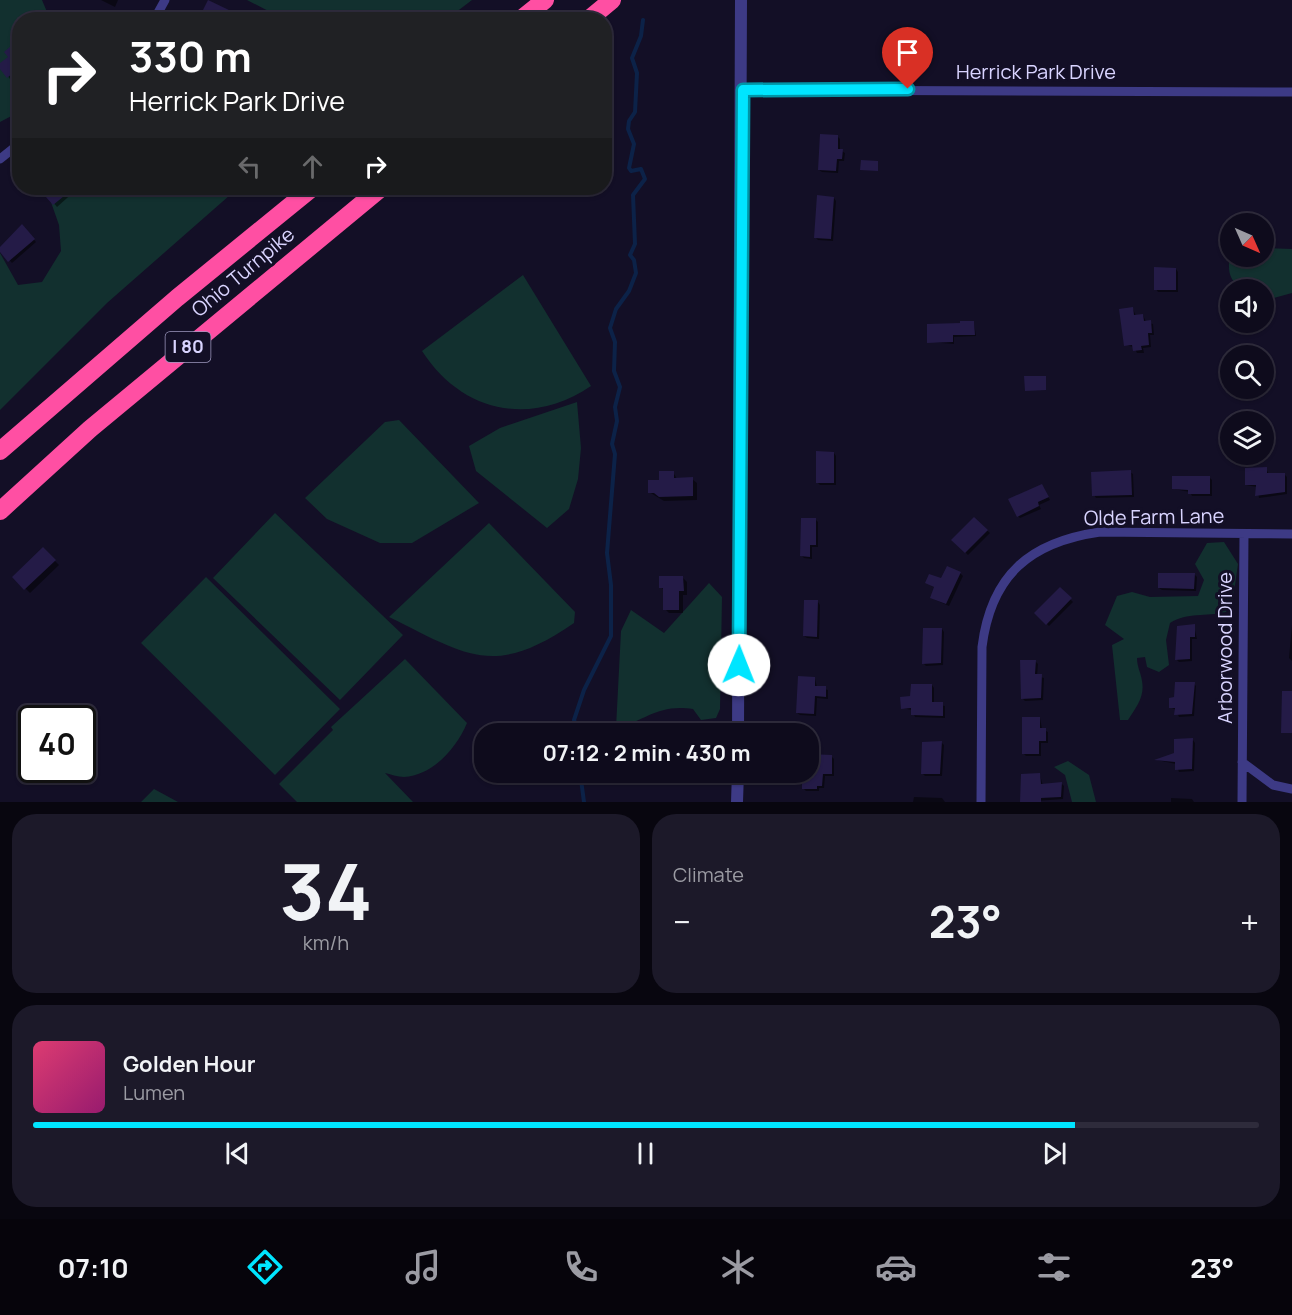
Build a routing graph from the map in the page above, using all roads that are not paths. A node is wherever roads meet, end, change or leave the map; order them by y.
1 (545, 0) edge
2 (612, 0) edge
3 (741, 0) edge
4 (530, 12) edge
5 (598, 12) edge
6 (743, 90) junction
7 (1292, 92) edge
8 (12, 149) edge
9 (0, 159) edge
10 (303, 195) edge
11 (373, 195) edge
12 (0, 451) edge
13 (0, 511) edge
14 (1244, 534) junction
15 (1292, 534) edge
16 (738, 723) edge
17 (1242, 762) junction
18 (738, 783) edge
19 (1292, 789) edge
20 (737, 802) edge
21 (981, 802) edge
22 (1242, 802) edge

1 - 4 highway
2 - 5 highway
3 - 6 street
6 - 7 street, Herrick Park Drive
6 - 16 street
8 - 9 street
10 - 12 highway, Ohio Turnpike / I 80
11 - 13 highway, Ohio Turnpike / I 80
14 - 15 street, Olde Farm Lane
14 - 17 street, Arborwood Drive
14 - 21 street, Olde Farm Lane
17 - 19 street
17 - 22 street, Arborwood Drive
18 - 20 street

